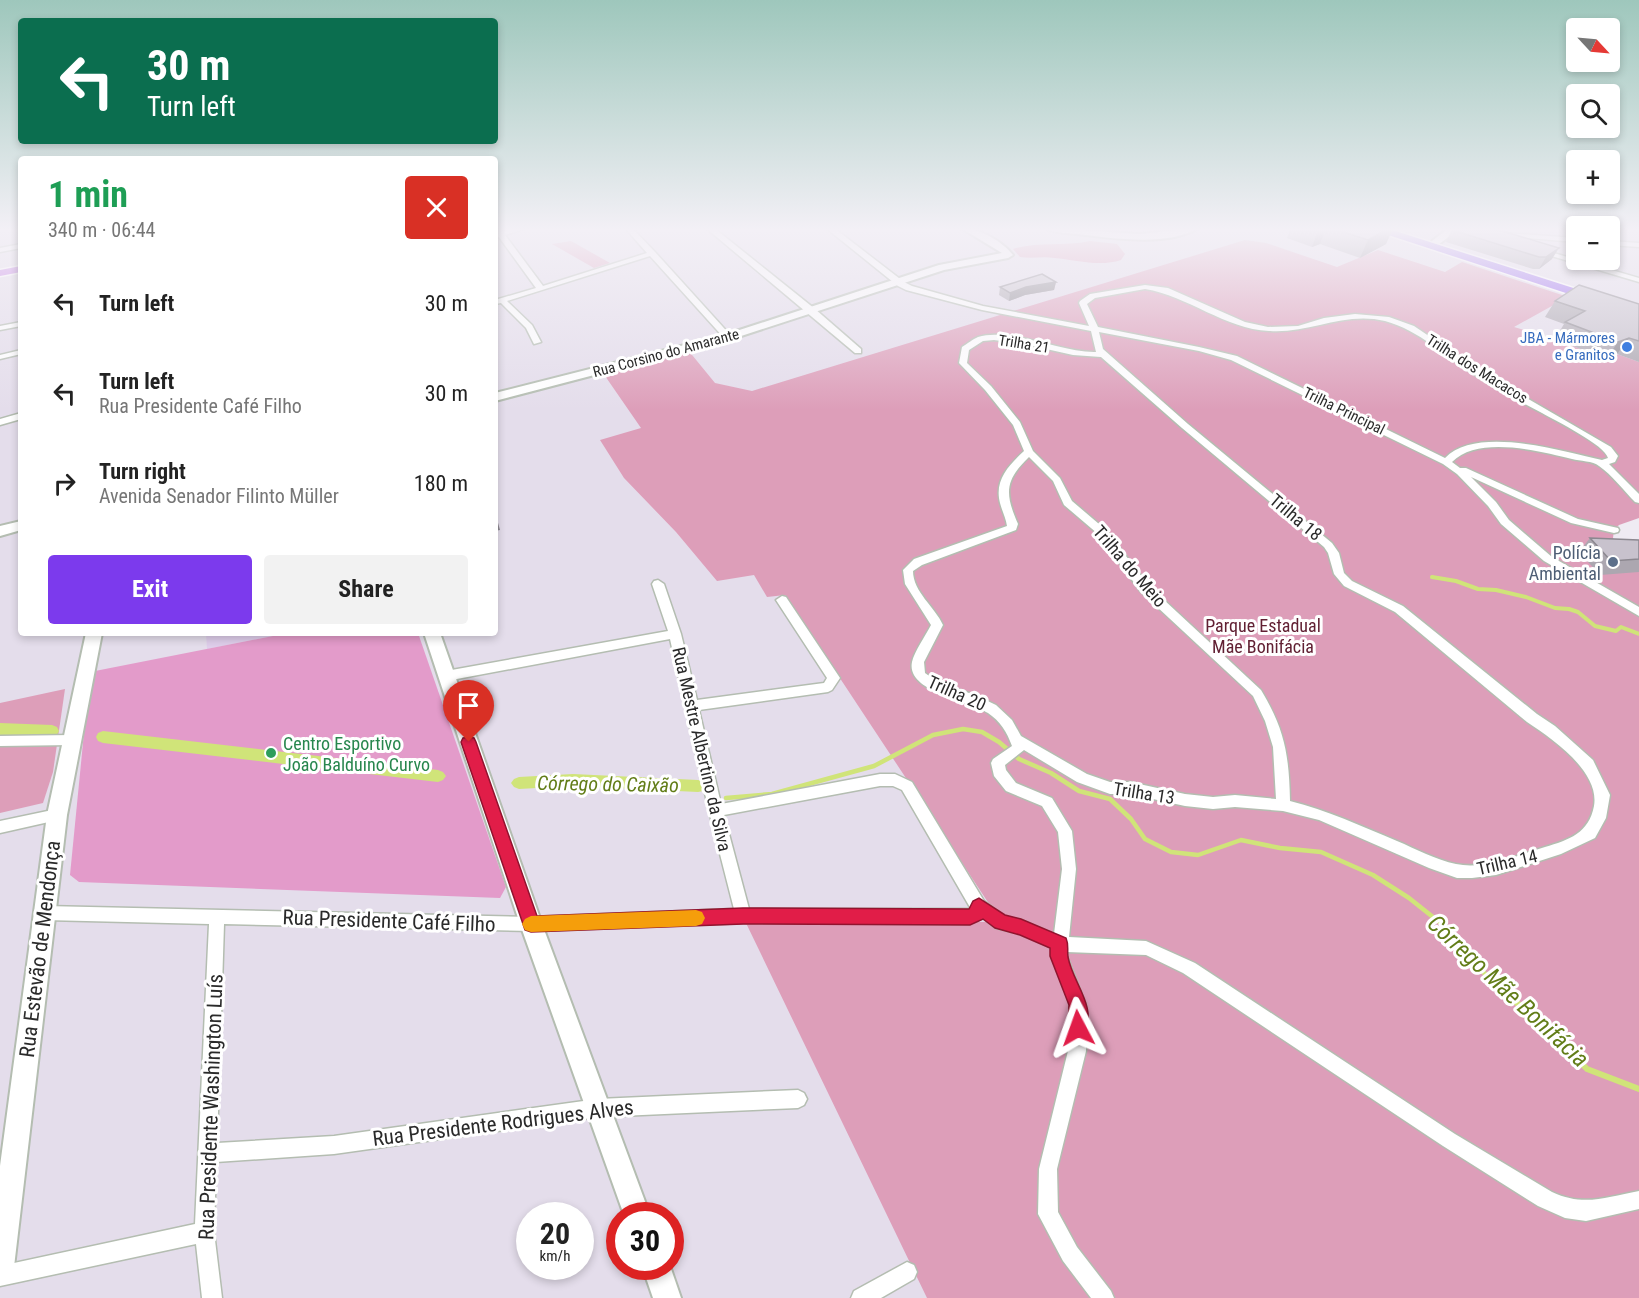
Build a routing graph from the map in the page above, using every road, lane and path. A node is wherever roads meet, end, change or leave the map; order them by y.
1 (541, 289) edge
2 (685, 289) edge
3 (785, 289) edge
4 (873, 289) edge
5 (911, 289) edge
6 (1134, 289) edge
7 (1155, 289) edge
8 (1563, 289) edge
9 (1578, 289) edge
10 (499, 301) edge
11 (1639, 308) edge
12 (812, 310) junction
13 (1639, 313) edge
14 (18, 325) edge
15 (0, 328) edge
16 (1094, 328) junction
17 (728, 337) junction
18 (537, 342) dead end
19 (858, 351) dead end
20 (18, 353) edge
21 (1103, 354) junction
22 (0, 357) edge
23 (498, 396) edge
24 (18, 417) edge
25 (0, 422) edge
26 (1029, 452) junction
27 (1446, 462) junction
28 (1602, 463) junction
29 (1639, 500) edge
30 (18, 526) edge
31 (1614, 530) dead end
32 (0, 531) edge
33 (658, 584) dead end
34 (782, 600) dead end
35 (1639, 612) edge
36 (675, 634) junction
37 (93, 636) edge
38 (433, 636) edge
39 (446, 676) junction
40 (692, 706) junction
41 (1532, 718) joint
42 (72, 740) junction
43 (0, 741) edge
44 (1017, 744) junction
45 (1284, 805) junction
46 (716, 811) junction
47 (57, 815) junction
48 (0, 827) edge
49 (979, 906) junction
50 (45, 913) junction
51 (218, 916) junction
52 (743, 916) junction
53 (531, 924) junction
54 (1060, 944) junction
55 (798, 1099) dead end
56 (598, 1108) junction
57 (207, 1154) junction
58 (1639, 1200) edge
59 (632, 1202) edge
60 (204, 1232) junction
61 (0, 1267) edge
62 (907, 1272) dead end
63 (0, 1276) edge
64 (661, 1280) edge
65 (212, 1298) edge
66 (667, 1298) edge
67 (861, 1298) edge
68 (1104, 1298) edge

1 - 10 street
2 - 17 street
3 - 12 street
4 - 12 street, Rua Corsino do Amarante
5 - 16 street, Trilha Principal
6 - 16 street, Trilha dos Macacos
7 - 28 street, Trilha dos Macacos
8 - 13 highway
9 - 11 highway
10 - 18 street
12 - 17 street, Rua Corsino do Amarante
12 - 19 street
14 - 15 street
16 - 21 street, Trilha 18
16 - 27 street, Trilha Principal
17 - 23 street, Rua Corsino do Amarante
20 - 22 street
21 - 26 street, Trilha 21
21 - 41 street, Trilha 18
24 - 25 street
26 - 44 street, Trilha 20
26 - 45 street, Trilha do Meio
27 - 28 street
27 - 31 street
27 - 35 street, Trilha Principal
28 - 29 street
30 - 32 street
33 - 36 street, Rua Mestre Albertino da Silva
34 - 40 street
36 - 39 street
36 - 40 street, Rua Mestre Albertino da Silva
37 - 42 street, Rua Estevão de Mendonça
38 - 39 street
39 - 53 street
40 - 46 street, Rua Mestre Albertino da Silva
41 - 45 street, Trilha 14
42 - 43 street
42 - 47 street, Rua Estevão de Mendonça
44 - 45 street, Trilha 13
44 - 54 street
46 - 49 street
46 - 52 street, Rua Mestre Albertino da Silva
47 - 48 street
47 - 50 street, Rua Estevão de Mendonça
49 - 52 street, Rua Presidente Café Filho
49 - 54 street
50 - 51 street, Rua Presidente Café Filho
50 - 61 street, Rua Estevão de Mendonça
51 - 53 street, Rua Presidente Café Filho
51 - 57 street, Rua Presidente Washington Luís
52 - 53 street, Rua Presidente Café Filho
53 - 56 street
54 - 58 street
54 - 68 street
55 - 56 street, Rua Presidente Rodrigues Alves
56 - 57 street, Rua Presidente Rodrigues Alves
56 - 59 street
57 - 60 street, Rua Presidente Washington Luís
60 - 63 street
60 - 65 street, Rua Presidente Washington Luís
62 - 67 street
64 - 66 street

